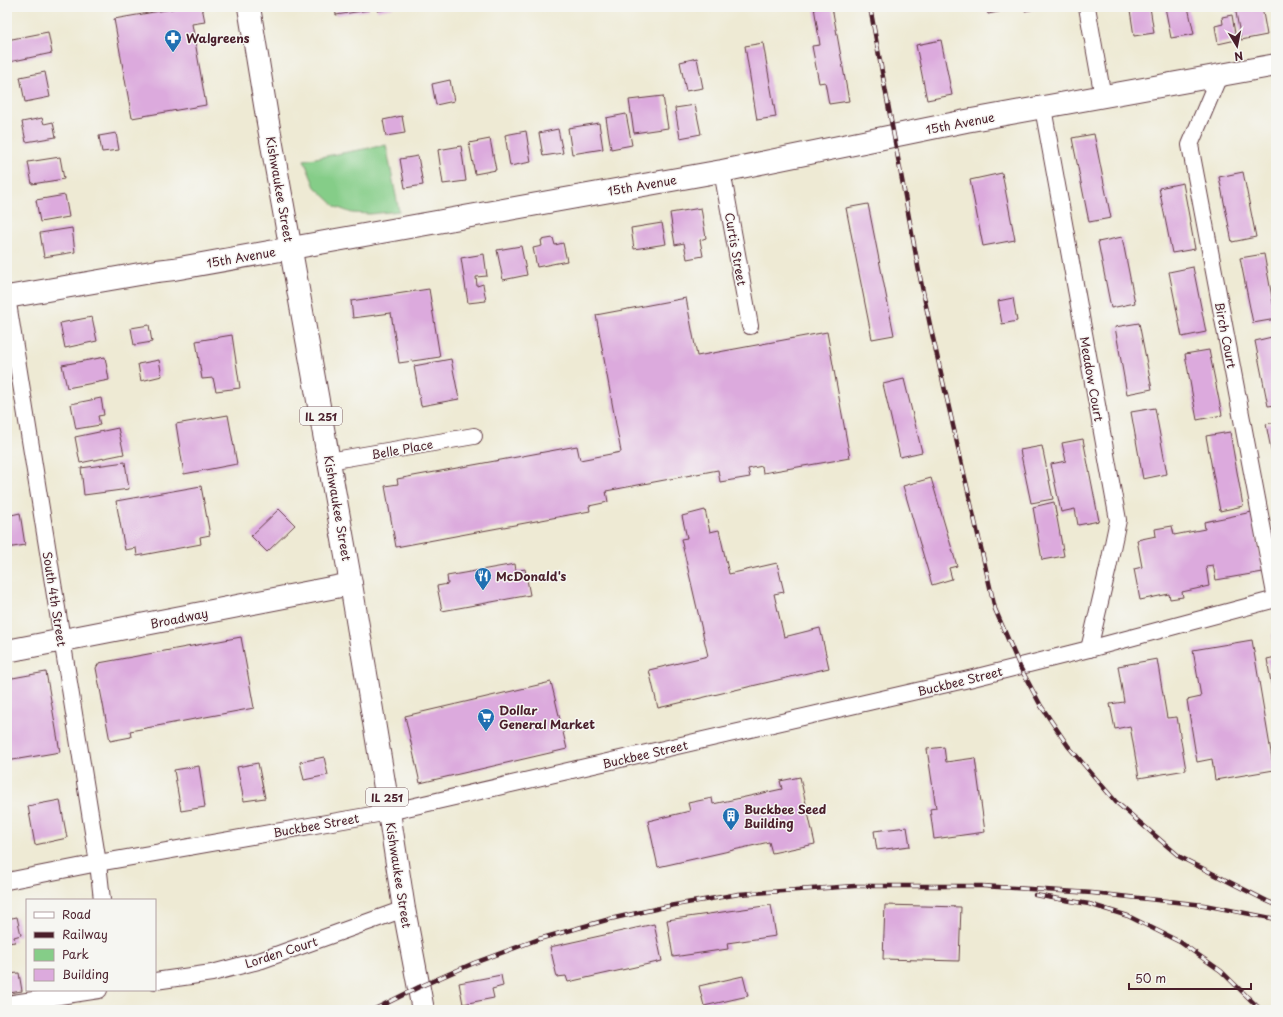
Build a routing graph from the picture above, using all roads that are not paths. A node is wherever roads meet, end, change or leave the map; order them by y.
1 (249, 7) edge
2 (1087, 7) edge
3 (1276, 65) edge
4 (1219, 76) junction
5 (1103, 97) junction
6 (1043, 108) junction
7 (722, 171) junction
8 (290, 248) junction
9 (7, 297) edge
10 (750, 326) dead end
11 (474, 436) dead end
12 (329, 461) junction
13 (351, 584) junction
14 (1276, 599) edge
15 (62, 641) junction
16 (1089, 649) junction
17 (7, 651) edge
18 (389, 812) junction
19 (98, 863) junction
20 (7, 881) edge
21 (102, 899) edge
22 (404, 909) junction
23 (156, 981) edge
24 (92, 991) edge
25 (7, 1004) edge
26 (423, 1010) edge

1 - 8 main road, Kishwaukee Street / IL 251
2 - 5 street
3 - 4 main road, 15th Avenue
4 - 5 main road, 15th Avenue
4 - 14 street, Birch Court
5 - 6 main road, 15th Avenue
6 - 7 main road, 15th Avenue
6 - 16 street, Meadow Court
7 - 8 main road, 15th Avenue
7 - 10 street, Curtis Street
8 - 9 main road, 15th Avenue
8 - 12 main road, Kishwaukee Street / IL 251
9 - 15 street, South 4th Street
11 - 12 street, Belle Place
12 - 13 main road, Kishwaukee Street / IL 251
13 - 15 main road, Broadway
13 - 18 main road, Kishwaukee Street / IL 251
14 - 16 street, Buckbee Street
15 - 17 main road, Broadway
15 - 19 street, South 4th Street
16 - 18 street, Buckbee Street
18 - 19 street, Buckbee Street
18 - 22 main road, Kishwaukee Street / IL 251
19 - 20 street, Buckbee Street
19 - 21 street, South 4th Street
22 - 23 street, Lorden Court
22 - 26 main road, Kishwaukee Street / IL 251
24 - 25 street

